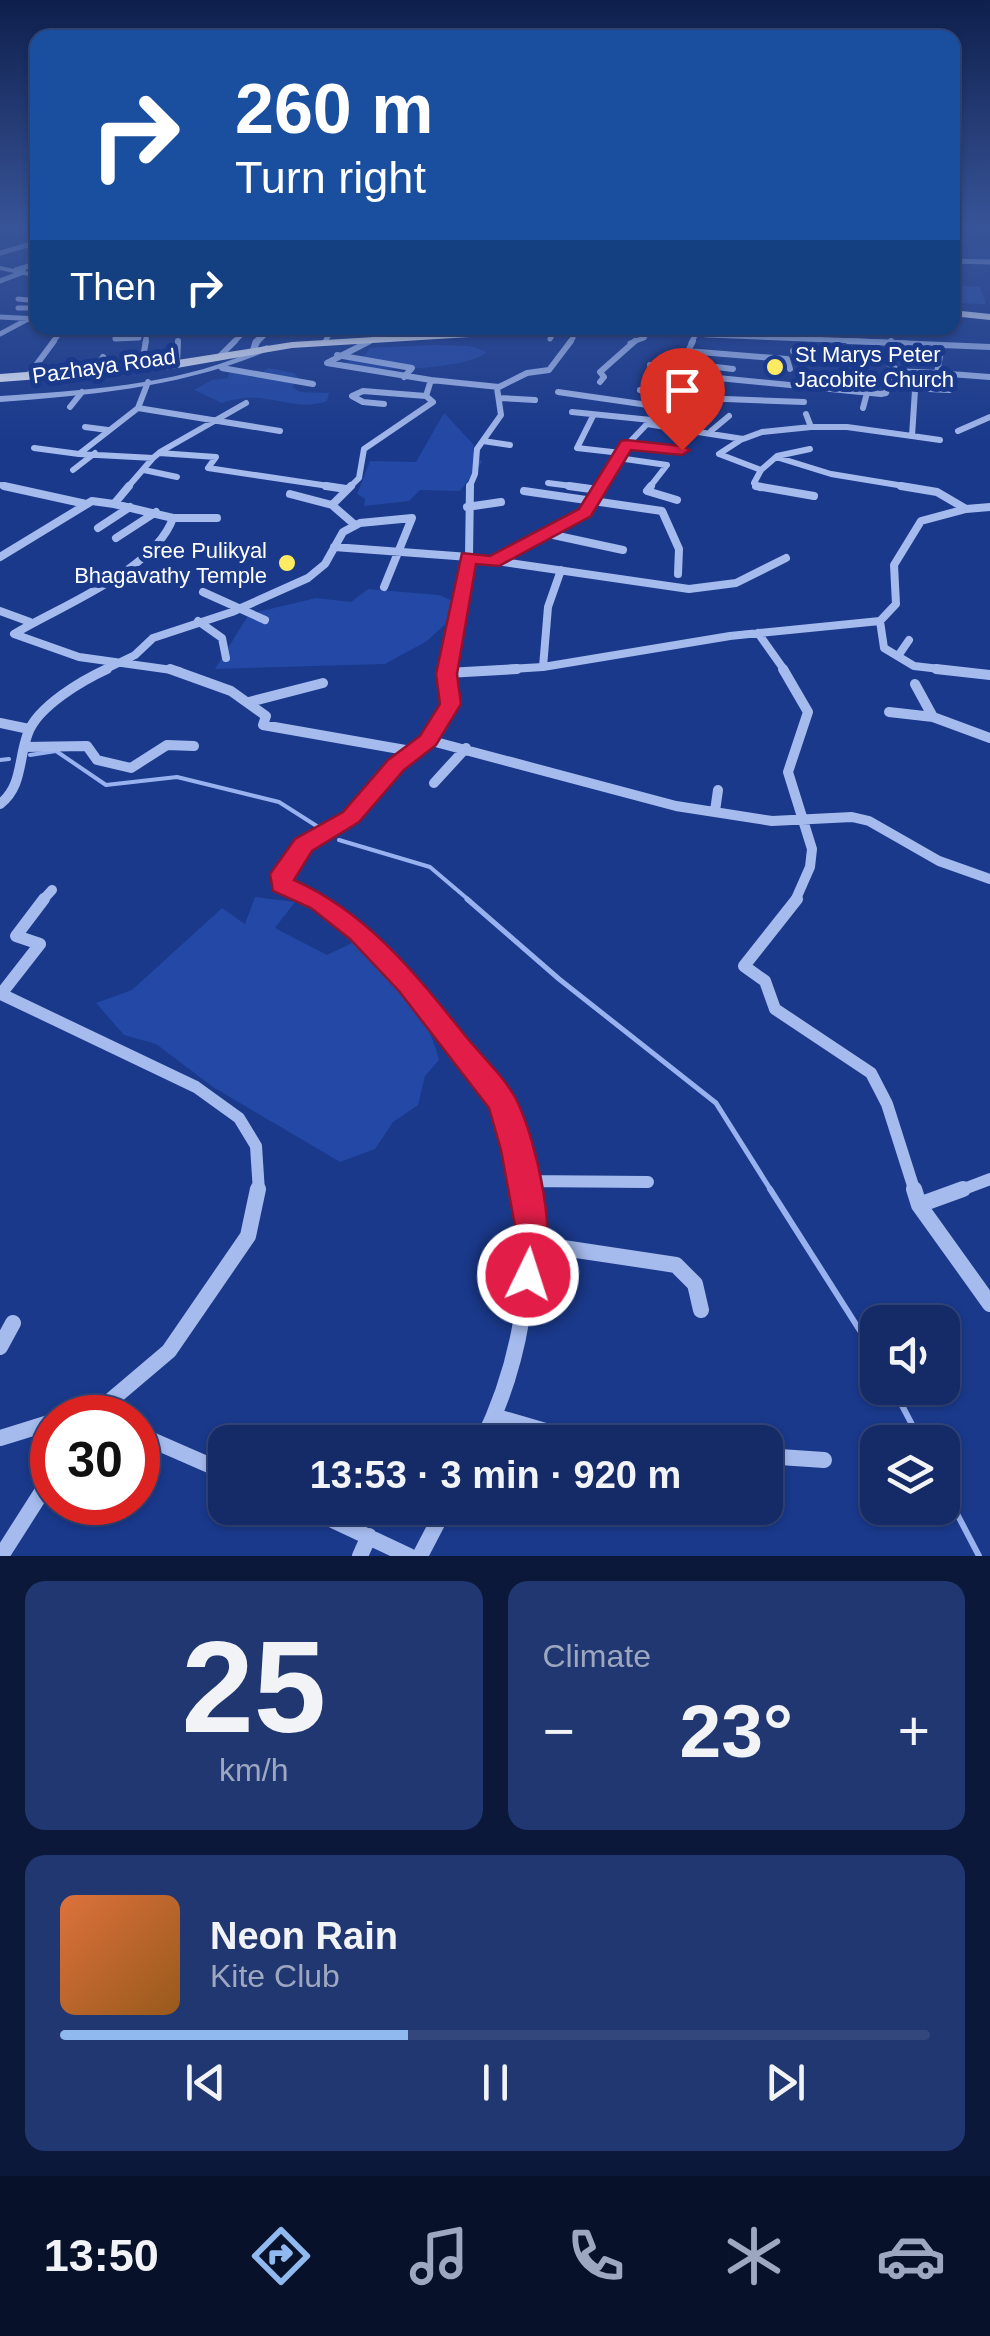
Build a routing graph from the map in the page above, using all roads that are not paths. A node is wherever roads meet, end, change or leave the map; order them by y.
1 (30, 306) edge
2 (18, 308) dead end
3 (960, 315) edge
4 (0, 317) edge
5 (990, 317) edge
6 (30, 319) edge
7 (30, 321) edge
8 (0, 334) edge
9 (59, 335) edge
10 (116, 335) edge
11 (137, 335) edge
12 (146, 335) edge
13 (241, 335) edge
14 (264, 335) edge
15 (326, 335) edge
16 (406, 335) edge
17 (569, 335) edge
18 (646, 335) edge
19 (696, 335) edge
20 (728, 335) edge
21 (377, 338) junction
22 (824, 338) junction
23 (178, 341) dead end
24 (891, 341) junction
25 (324, 343) junction
26 (942, 345) junction
27 (268, 348) junction
28 (990, 348) edge
29 (252, 351) junction
30 (793, 351) dead end
31 (687, 352) junction
32 (826, 352) junction
33 (866, 354) dead end
34 (337, 355) junction
35 (102, 357) dead end
36 (221, 362) junction
37 (177, 364) junction
38 (650, 365) dead end
39 (140, 368) junction
40 (733, 368) dead end
41 (790, 370) dead end
42 (898, 371) junction
43 (95, 372) junction
44 (936, 373) junction
45 (28, 376) junction
46 (404, 376) junction
47 (990, 377) edge
48 (0, 378) edge
49 (431, 380) junction
50 (677, 381) junction
51 (148, 382) junction
52 (600, 382) dead end
53 (313, 384) dead end
54 (498, 387) junction
55 (888, 387) junction
56 (640, 390) dead end
57 (713, 390) dead end
58 (915, 390) junction
59 (949, 390) dead end
60 (82, 392) junction
61 (558, 392) dead end
62 (867, 393) junction
63 (426, 396) junction
64 (0, 398) edge
65 (499, 398) junction
66 (535, 400) dead end
67 (804, 402) dead end
68 (246, 403) dead end
69 (384, 404) dead end
70 (70, 406) dead end
71 (662, 406) junction
72 (138, 408) junction
73 (863, 408) dead end
74 (572, 412) dead end
75 (806, 414) dead end
76 (593, 416) junction
77 (729, 416) dead end
78 (990, 417) edge
79 (214, 420) junction
80 (649, 422) junction
81 (85, 427) dead end
82 (811, 427) junction
83 (109, 430) junction
84 (958, 430) dead end
85 (711, 431) junction
86 (280, 432) dead end
87 (912, 436) junction
88 (743, 438) junction
89 (482, 440) junction
90 (940, 440) dead end
91 (510, 445) dead end
92 (34, 448) dead end
93 (810, 449) dead end
94 (54, 450) junction
95 (682, 450) dead end
96 (622, 452) junction
97 (96, 453) junction
98 (79, 454) junction
99 (156, 455) junction
100 (44, 457) dead end
101 (776, 457) junction
102 (72, 470) dead end
103 (144, 470) junction
104 (761, 470) junction
105 (177, 477) dead end
106 (548, 483) dead end
107 (0, 485) edge
108 (346, 489) junction
109 (598, 490) junction
110 (524, 491) dead end
111 (290, 494) dead end
112 (814, 496) dead end
113 (677, 500) dead end
114 (591, 501) junction
115 (501, 502) dead end
116 (86, 504) junction
117 (114, 504) junction
118 (332, 505) junction
119 (131, 506) junction
120 (468, 507) junction
121 (990, 507) edge
122 (966, 509) junction
123 (156, 512) junction
124 (218, 518) dead end
125 (172, 523) junction
126 (355, 525) junction
127 (98, 528) dead end
128 (543, 532) junction
129 (116, 538) dead end
130 (334, 547) junction
131 (623, 550) dead end
132 (400, 551) junction
133 (0, 557) edge
134 (469, 557) junction
135 (786, 558) dead end
136 (493, 562) junction
137 (561, 570) junction
138 (678, 574) dead end
139 (384, 587) dead end
140 (202, 592) dead end
141 (242, 608) junction
142 (0, 611) edge
143 (265, 620) dead end
144 (198, 621) junction
145 (880, 621) junction
146 (30, 622) junction
147 (758, 634) junction
148 (909, 640) dead end
149 (898, 656) junction
150 (226, 658) dead end
151 (120, 663) junction
152 (543, 667) junction
153 (446, 674) junction
154 (990, 674) edge
155 (323, 683) dead end
156 (914, 684) dead end
157 (249, 702) junction
158 (889, 712) dead end
159 (933, 717) junction
160 (0, 723) edge
161 (30, 729) junction
162 (990, 738) edge
163 (428, 740) junction
164 (194, 746) dead end
165 (24, 747) junction
166 (466, 748) junction
167 (411, 751) junction
168 (434, 784) dead end
169 (718, 790) dead end
170 (0, 804) edge
171 (715, 811) junction
172 (803, 821) junction
173 (990, 879) edge
174 (52, 890) dead end
175 (0, 994) edge
176 (990, 1179) edge
177 (523, 1181) junction
178 (648, 1182) dead end
179 (920, 1206) junction
180 (530, 1243) junction
181 (990, 1304) edge
182 (701, 1310) dead end
183 (14, 1324) dead end
184 (0, 1347) edge
185 (119, 1395) edge
186 (497, 1417) junction
187 (492, 1425) edge
188 (525, 1425) edge
189 (30, 1429) edge
190 (0, 1438) edge
191 (160, 1444) edge
192 (783, 1457) edge
193 (824, 1460) dead end
194 (208, 1465) edge
195 (30, 1511) edge
196 (344, 1525) edge
197 (436, 1525) edge
198 (368, 1536) junction
199 (1, 1556) edge
200 (360, 1556) edge
201 (409, 1556) edge
202 (420, 1556) edge

1 - 2 street
3 - 5 main road
4 - 6 street
7 - 8 street
9 - 45 street
10 - 11 street
12 - 39 street
13 - 36 street
14 - 29 street
15 - 25 street
16 - 21 main road
17 - 54 street
18 - 52 street
19 - 31 street
20 - 22 street
21 - 25 main road
21 - 34 street
22 - 24 street
22 - 32 street
23 - 37 street
24 - 26 street
24 - 42 street
25 - 27 main road
26 - 28 street
26 - 44 street
27 - 29 main road
27 - 36 street, Pazhaya Road
29 - 36 main road
30 - 32 street
31 - 41 street
31 - 50 street
32 - 33 street
34 - 46 street
34 - 46 street
35 - 43 street
36 - 37 main road
36 - 51 street, Pazhaya Road
36 - 53 street
37 - 39 main road
38 - 50 street
39 - 43 main road
40 - 50 street
42 - 44 street
42 - 55 street
43 - 45 main road
44 - 47 street
45 - 48 main road
46 - 49 street
49 - 54 street
49 - 63 street
50 - 56 street
50 - 57 street
50 - 62 street
50 - 67 street
50 - 71 street
51 - 60 street, Pazhaya Road
51 - 72 street
54 - 65 street
55 - 58 street
55 - 62 street
58 - 59 street
58 - 87 street
60 - 64 street, Pazhaya Road
60 - 70 street
61 - 71 street
62 - 73 street
63 - 69 street
63 - 108 street
65 - 66 street
65 - 89 street
68 - 79 street
71 - 80 street
72 - 79 street
72 - 83 street
74 - 76 street
75 - 82 street
76 - 80 street
76 - 96 street
77 - 85 street
78 - 84 street
79 - 86 street
79 - 99 street
80 - 85 street
80 - 96 street
81 - 83 street
82 - 87 street
82 - 88 street
83 - 98 street
85 - 88 street
87 - 90 street
88 - 104 street
89 - 91 street
89 - 120 street
92 - 94 street
93 - 101 street
94 - 98 street
94 - 100 street
95 - 96 street
96 - 109 street
96 - 113 street
97 - 98 street
97 - 99 street
97 - 102 street
99 - 103 street
99 - 108 street
101 - 104 street
101 - 122 street
103 - 105 street
103 - 117 street
104 - 112 street
106 - 109 street
107 - 116 street
108 - 118 street
109 - 114 street
110 - 114 street
111 - 118 street
114 - 128 street
114 - 138 street
115 - 120 street
116 - 117 street
116 - 133 street
117 - 119 street
118 - 126 street
119 - 123 street
119 - 127 street
120 - 134 street
121 - 122 street
122 - 145 street
123 - 125 street
123 - 129 street
124 - 125 street
125 - 146 street
126 - 130 street
126 - 132 street
128 - 131 street
128 - 136 street
130 - 132 street
130 - 141 street
132 - 134 street
132 - 139 street
134 - 136 street
134 - 153 street
135 - 137 street
136 - 137 street
137 - 152 street
140 - 141 street
141 - 143 street
141 - 144 street
142 - 146 street
144 - 150 street
144 - 151 street
145 - 147 street
145 - 149 street
146 - 151 street
147 - 152 street
147 - 172 street
148 - 149 street
149 - 154 street
151 - 157 street
151 - 161 street
152 - 153 street
153 - 163 street
155 - 157 street
156 - 159 street
157 - 167 street
158 - 159 street
159 - 162 street
160 - 161 street
161 - 165 street
163 - 166 street
163 - 167 street
164 - 165 street
165 - 170 street
166 - 168 street
166 - 171 street
167 - 177 street
169 - 171 street
171 - 172 street
172 - 173 street
172 - 179 street
174 - 175 street
175 - 185 street
176 - 179 street
177 - 178 street
177 - 180 street
179 - 181 street
180 - 182 street
180 - 186 street
183 - 184 street
186 - 187 street
186 - 188 street
189 - 190 street
191 - 194 street
192 - 193 street
195 - 199 street
196 - 198 street
197 - 202 street
198 - 200 street
198 - 201 street

